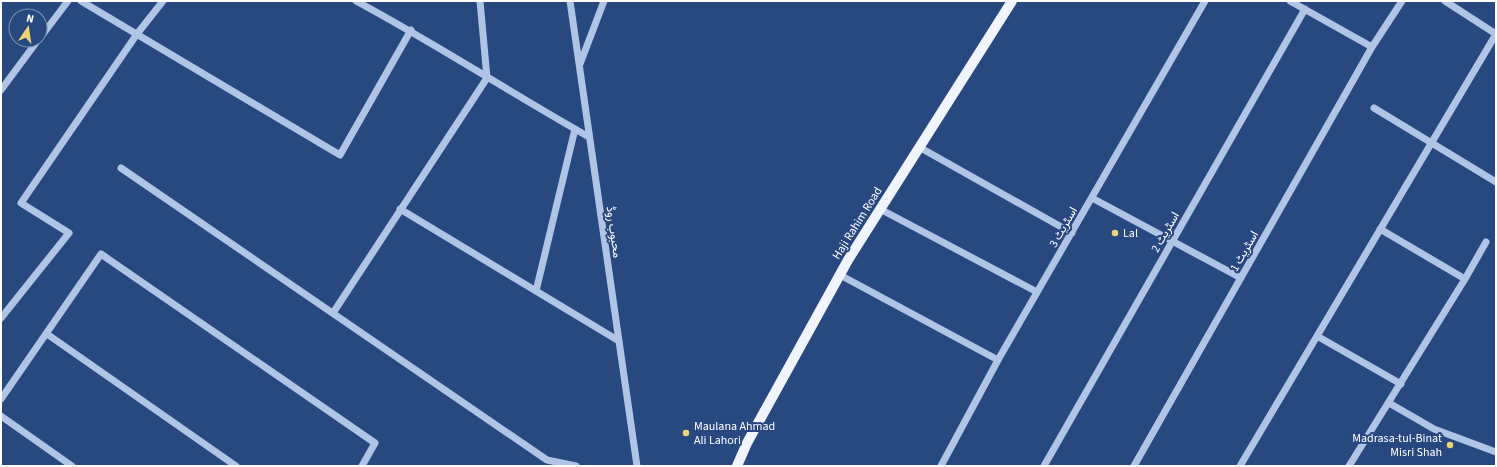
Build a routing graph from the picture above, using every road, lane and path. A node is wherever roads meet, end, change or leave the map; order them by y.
1 (68, 1) edge
2 (81, 1) edge
3 (163, 1) edge
4 (356, 1) edge
5 (480, 1) edge
6 (570, 1) edge
7 (604, 1) edge
8 (1012, 1) edge
9 (1205, 1) edge
10 (1290, 1) edge
11 (1402, 1) edge
12 (1445, 1) edge
13 (1305, 9) junction
14 (48, 27) edge
15 (411, 30) junction
16 (137, 34) junction
17 (1372, 46) junction
18 (32, 48) edge
19 (579, 66) junction
20 (486, 78) junction
21 (1, 90) edge
22 (1374, 108) dead end
23 (575, 129) junction
24 (590, 138) junction
25 (1431, 144) junction
26 (920, 147) junction
27 (121, 168) dead end
28 (1496, 182) edge
29 (1092, 198) junction
30 (400, 209) junction
31 (880, 209) junction
32 (1380, 229) junction
33 (1072, 233) junction
34 (1172, 241) junction
35 (1486, 242) dead end
36 (840, 275) junction
37 (1241, 278) junction
38 (1465, 278) junction
39 (536, 291) junction
40 (1037, 292) junction
41 (333, 313) junction
42 (1, 318) edge
43 (47, 334) junction
44 (1317, 336) junction
45 (619, 341) junction
46 (998, 360) junction
47 (1401, 384) junction
48 (1, 399) edge
49 (1389, 403) junction
50 (1, 416) edge
51 (1496, 452) edge
52 (72, 466) edge
53 (236, 466) edge
54 (362, 466) edge
55 (576, 466) edge
56 (637, 466) edge
57 (738, 466) edge
58 (941, 466) edge
59 (1044, 466) edge
60 (1134, 466) edge
61 (1240, 466) edge
62 (1349, 466) edge

1 - 14 street
2 - 16 street
3 - 16 street
4 - 15 street
5 - 20 street
6 - 19 street, محبوب روڈ
7 - 19 street
8 - 26 main road, Haji Rahim Road
9 - 29 street, اسٹریٹ 3
10 - 13 street
11 - 17 street, اسٹریٹ 1
12 - 25 street
13 - 17 street
13 - 34 street, اسٹریٹ 2
15 - 16 street
15 - 20 street
16 - 42 street
17 - 37 street, اسٹریٹ 1
18 - 21 street
19 - 24 street, محبوب روڈ
20 - 23 street
20 - 30 street
22 - 25 street
23 - 24 street
23 - 39 street
24 - 45 street, محبوب روڈ
25 - 28 street
25 - 32 street
26 - 31 main road, Haji Rahim Road
26 - 33 street
27 - 41 street
29 - 33 street, اسٹریٹ 3
29 - 34 street
30 - 39 street
30 - 41 street
31 - 36 main road, Haji Rahim Road
31 - 40 street
32 - 38 street
32 - 44 street
33 - 40 street, اسٹریٹ 3
34 - 37 street
34 - 59 street, اسٹریٹ 2
35 - 38 street
36 - 46 street
36 - 57 main road, Haji Rahim Road
37 - 60 street, اسٹریٹ 1
38 - 47 street
39 - 45 street
40 - 46 street, اسٹریٹ 3
41 - 55 street
43 - 48 street
43 - 53 street
43 - 54 street
44 - 47 street
44 - 61 street
45 - 56 street, محبوب روڈ
46 - 58 street, اسٹریٹ 3
47 - 49 street
49 - 51 street
49 - 62 street
50 - 52 street

